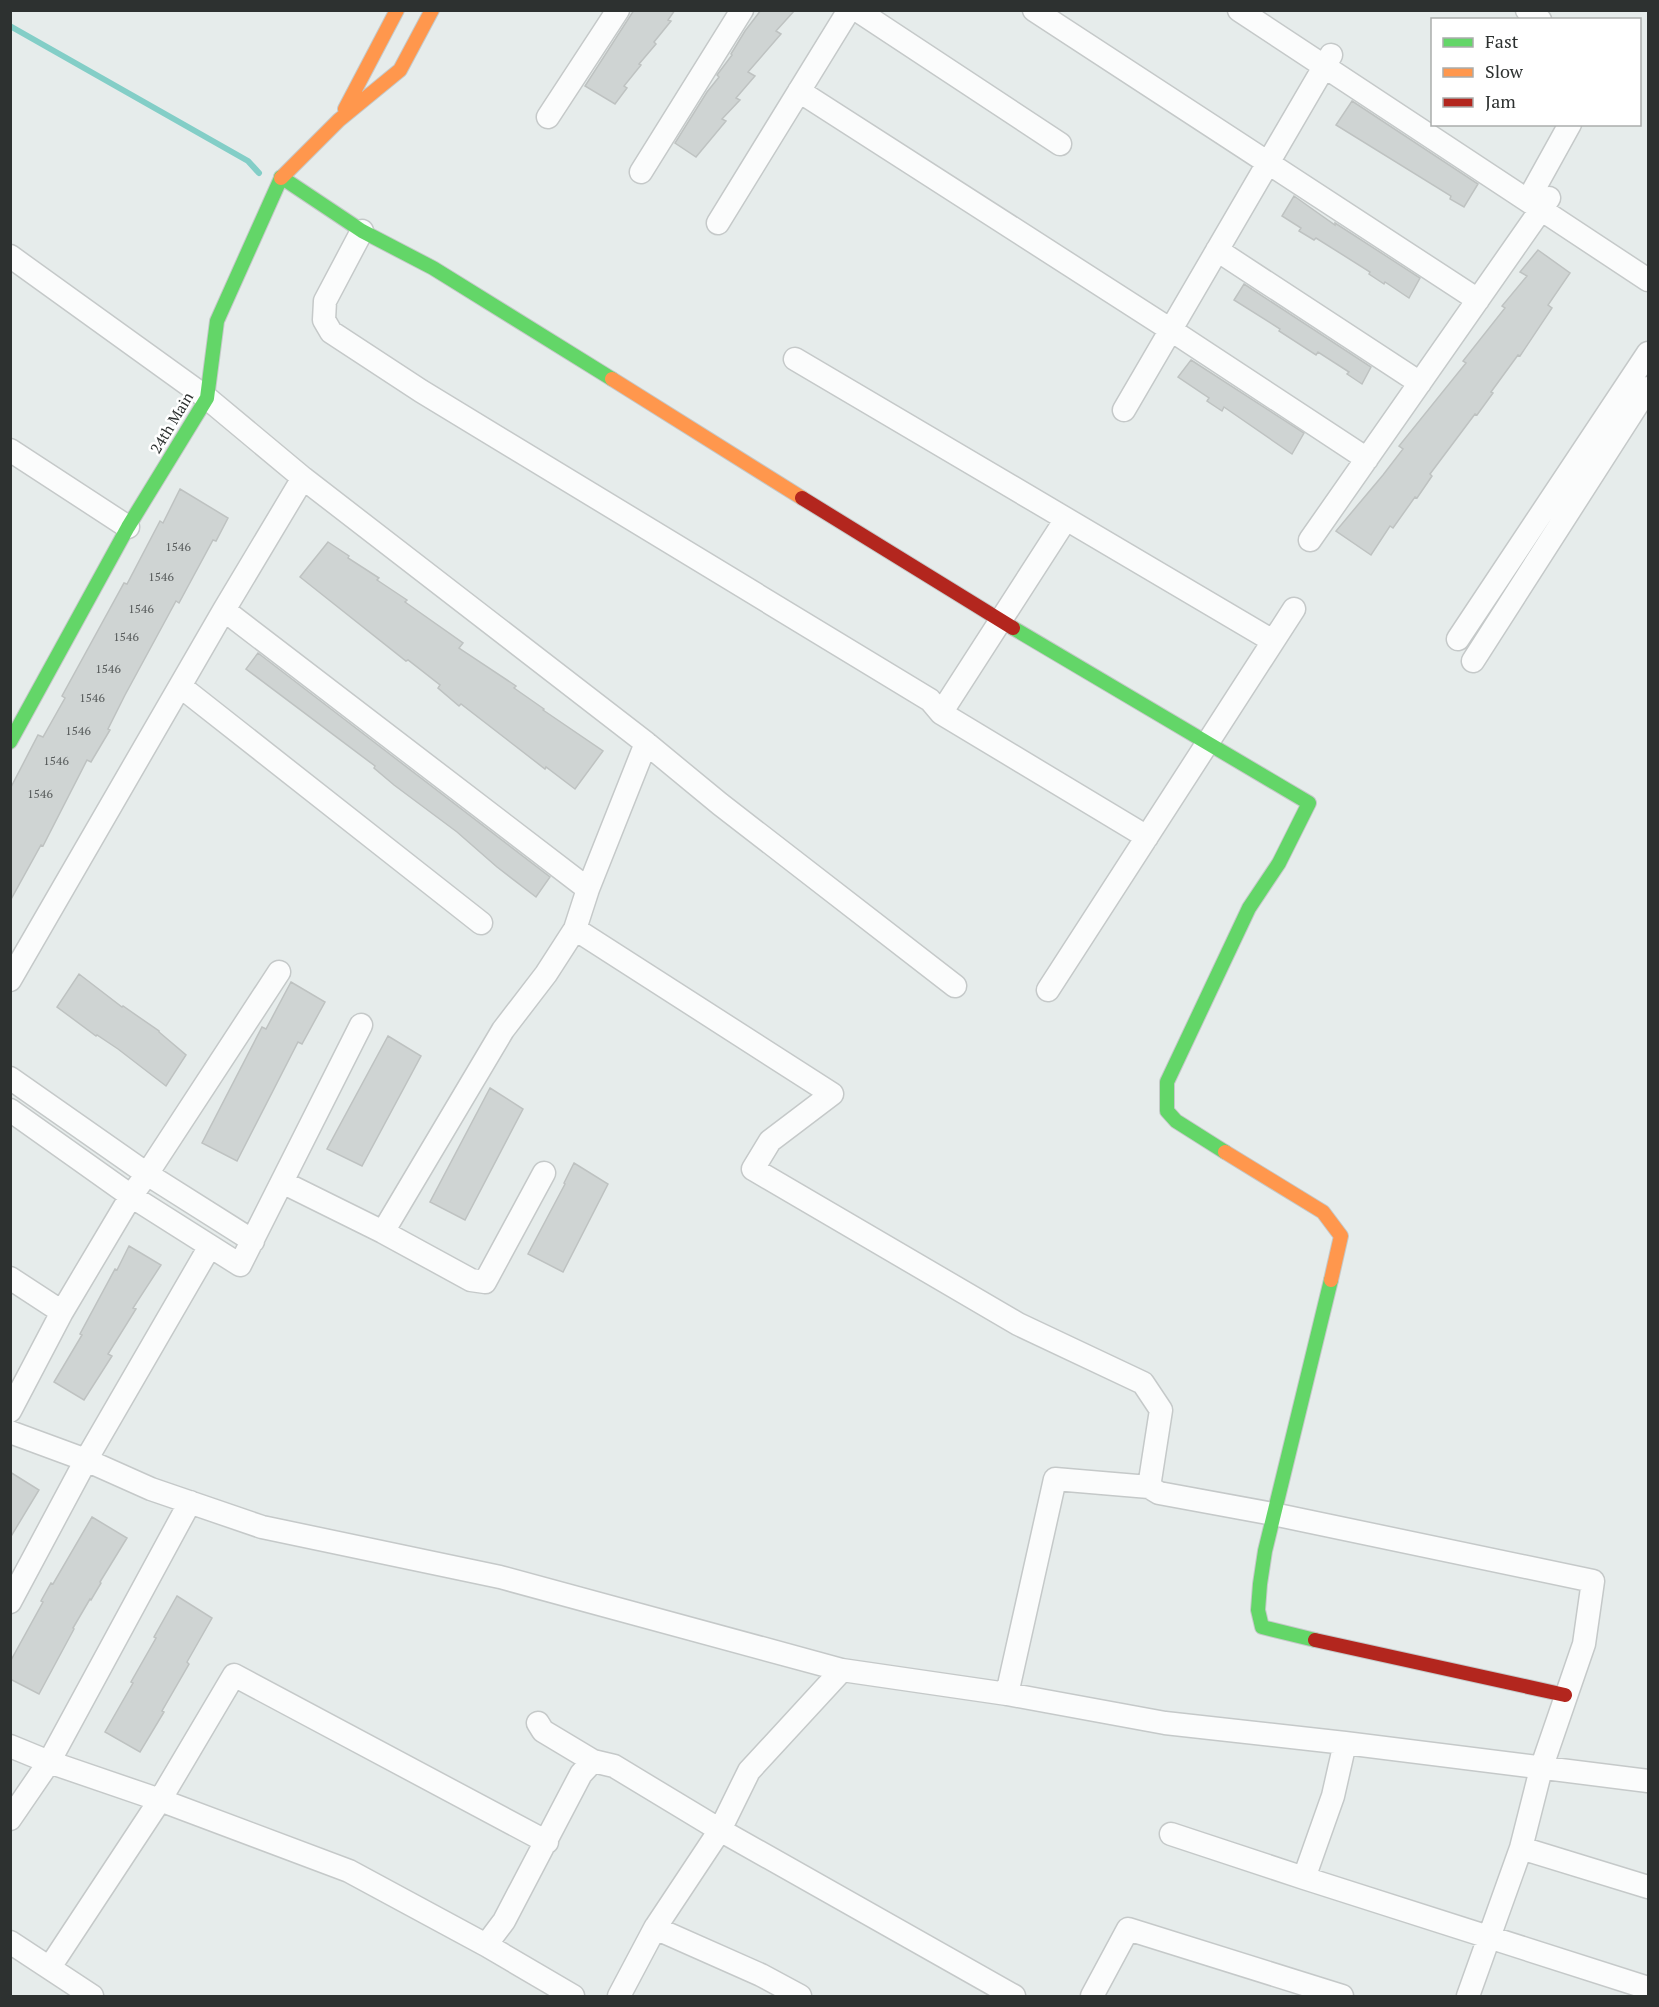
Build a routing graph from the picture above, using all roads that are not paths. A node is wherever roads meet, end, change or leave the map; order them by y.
1 (397, 10) edge
2 (432, 10) edge
3 (618, 10) edge
4 (742, 10) edge
5 (849, 10) edge
6 (856, 10) edge
7 (1034, 10) edge
8 (1239, 10) edge
9 (1264, 10) edge
10 (1328, 61) junction
11 (800, 91) junction
12 (548, 117) dead end
13 (339, 120) junction
14 (1431, 121) edge
15 (1440, 126) edge
16 (1569, 126) edge
17 (1060, 144) dead end
18 (1267, 164) junction
19 (641, 172) dead end
20 (281, 177) junction
21 (1542, 199) junction
22 (718, 223) dead end
23 (362, 231) junction
24 (1217, 250) junction
25 (10, 256) edge
26 (1648, 264) edge
27 (1648, 280) edge
28 (1478, 300) junction
29 (1171, 330) junction
30 (1648, 354) edge
31 (795, 359) dead end
32 (1420, 383) junction
33 (1648, 388) edge
34 (194, 393) junction
35 (1124, 410) dead end
36 (10, 450) edge
37 (1367, 459) junction
38 (303, 478) junction
39 (1066, 519) junction
40 (117, 520) junction
41 (1310, 540) dead end
42 (1294, 609) dead end
43 (224, 610) junction
44 (1001, 621) junction
45 (1458, 639) dead end
46 (1273, 641) junction
47 (1473, 661) dead end
48 (180, 686) junction
49 (941, 713) junction
50 (10, 742) edge
51 (646, 743) junction
52 (1207, 743) junction
53 (1147, 837) junction
54 (588, 889) junction
55 (481, 923) dead end
56 (575, 929) junction
57 (279, 972) dead end
58 (10, 980) edge
59 (955, 986) dead end
60 (1048, 990) dead end
61 (361, 1025) dead end
62 (10, 1078) edge
63 (10, 1110) edge
64 (544, 1173) dead end
65 (147, 1174) junction
66 (282, 1182) junction
67 (131, 1196) junction
68 (383, 1232) junction
69 (253, 1241) junction
70 (210, 1246) junction
71 (10, 1278) edge
72 (62, 1312) junction
73 (10, 1411) edge
74 (10, 1432) edge
75 (86, 1460) junction
76 (1149, 1487) junction
77 (190, 1502) junction
78 (1273, 1514) junction
79 (10, 1602) edge
80 (842, 1670) junction
81 (1007, 1694) junction
82 (1565, 1695) junction
83 (537, 1723) dead end
84 (1345, 1743) junction
85 (10, 1746) edge
86 (593, 1761) junction
87 (49, 1762) junction
88 (1541, 1768) junction
89 (1648, 1781) edge
90 (160, 1800) junction
91 (10, 1818) edge
92 (720, 1830) junction
93 (1171, 1834) dead end
94 (547, 1842) junction
95 (1521, 1848) junction
96 (1304, 1878) junction
97 (1648, 1887) edge
98 (655, 1928) junction
99 (1488, 1937) junction
100 (10, 1942) edge
101 (486, 1945) junction
102 (50, 1967) junction
103 (1648, 1988) edge
104 (92, 1996) edge
105 (573, 1996) edge
106 (619, 1996) edge
107 (800, 1996) edge
108 (1014, 1996) edge
109 (1092, 1996) edge
110 (1342, 1996) edge
111 (1468, 1996) edge

1 - 13 street
2 - 13 street
3 - 12 street
4 - 19 street
5 - 11 street
6 - 17 street
7 - 18 street
8 - 10 street
9 - 10 street
10 - 14 street
10 - 18 street
10 - 21 street
11 - 22 street
11 - 29 street
13 - 20 street, 24th Main
15 - 21 street
16 - 21 street
18 - 24 street
18 - 28 street
20 - 23 street
20 - 34 street, 24th Main
21 - 26 street
21 - 27 street
21 - 28 street
23 - 44 street
23 - 49 street
24 - 29 street
24 - 32 street
25 - 34 street
28 - 32 street
29 - 35 street
29 - 37 street
30 - 45 street
31 - 39 street
32 - 37 street
33 - 47 street
34 - 38 street
34 - 40 street, 24th Main
36 - 40 street
37 - 41 street
38 - 43 street
38 - 51 street
39 - 44 street
39 - 46 street
40 - 50 street, 24th Main
42 - 46 street
43 - 48 street
43 - 54 street
44 - 49 street
44 - 52 street
46 - 52 street
48 - 55 street
48 - 58 street
49 - 53 street
51 - 54 street
51 - 59 street
52 - 53 street
52 - 78 street
53 - 60 street
54 - 56 street
56 - 68 street
56 - 76 street
57 - 65 street
61 - 66 street
62 - 65 street
63 - 67 street
64 - 68 street
65 - 67 street
65 - 69 street
66 - 68 street
66 - 69 street
67 - 70 street
67 - 72 street
69 - 70 street
70 - 75 street
71 - 72 street
72 - 73 street
74 - 75 street
75 - 77 street
75 - 79 street
76 - 78 street
76 - 81 street
77 - 80 street
77 - 87 street
78 - 82 street
78 - 82 street
80 - 81 street
80 - 92 street
81 - 84 street
82 - 88 street
83 - 86 street
84 - 88 street
84 - 96 street
85 - 87 street
86 - 92 street
86 - 94 street
87 - 90 street
87 - 91 street
88 - 89 street
88 - 95 street
90 - 94 street
90 - 101 street
90 - 102 street
92 - 98 street
92 - 108 street
93 - 96 street
94 - 101 street
95 - 97 street
95 - 99 street
96 - 99 street
98 - 106 street
98 - 107 street
99 - 103 street
99 - 111 street
100 - 102 street
101 - 105 street
102 - 104 street
109 - 110 street

